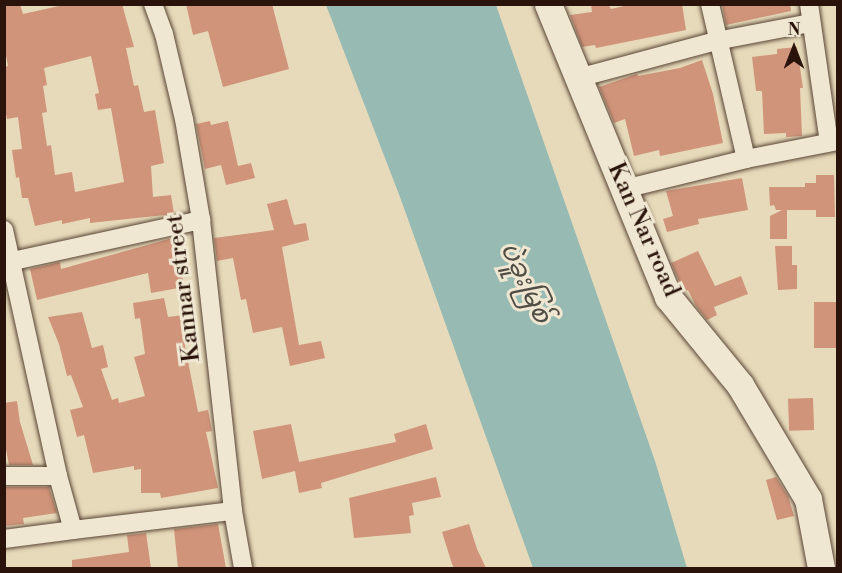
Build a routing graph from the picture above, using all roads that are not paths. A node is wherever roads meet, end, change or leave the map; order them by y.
1 (153, 4) edge
2 (548, 4) edge
3 (710, 4) edge
4 (809, 4) edge
5 (810, 23) junction
6 (716, 41) junction
7 (578, 78) junction
8 (833, 142) edge
9 (746, 159) junction
10 (624, 189) junction
11 (201, 220) junction
12 (4, 230) edge
13 (9, 262) edge
14 (4, 476) edge
15 (58, 476) junction
16 (233, 511) junction
17 (73, 530) junction
18 (4, 539) edge
19 (243, 568) edge
20 (821, 568) edge

1 - 11 street, Kannar street
2 - 7 street, Kan Nar road
3 - 6 street
4 - 5 street
5 - 6 street
5 - 8 street
6 - 7 street
6 - 9 street
7 - 10 street, Kan Nar road
8 - 9 street
9 - 10 street
10 - 20 street, Kan Nar road
11 - 13 street
11 - 16 street, Kannar street
12 - 13 street
13 - 15 street
14 - 15 street
15 - 17 street
16 - 17 street
16 - 19 street, Kannar street
17 - 18 street

